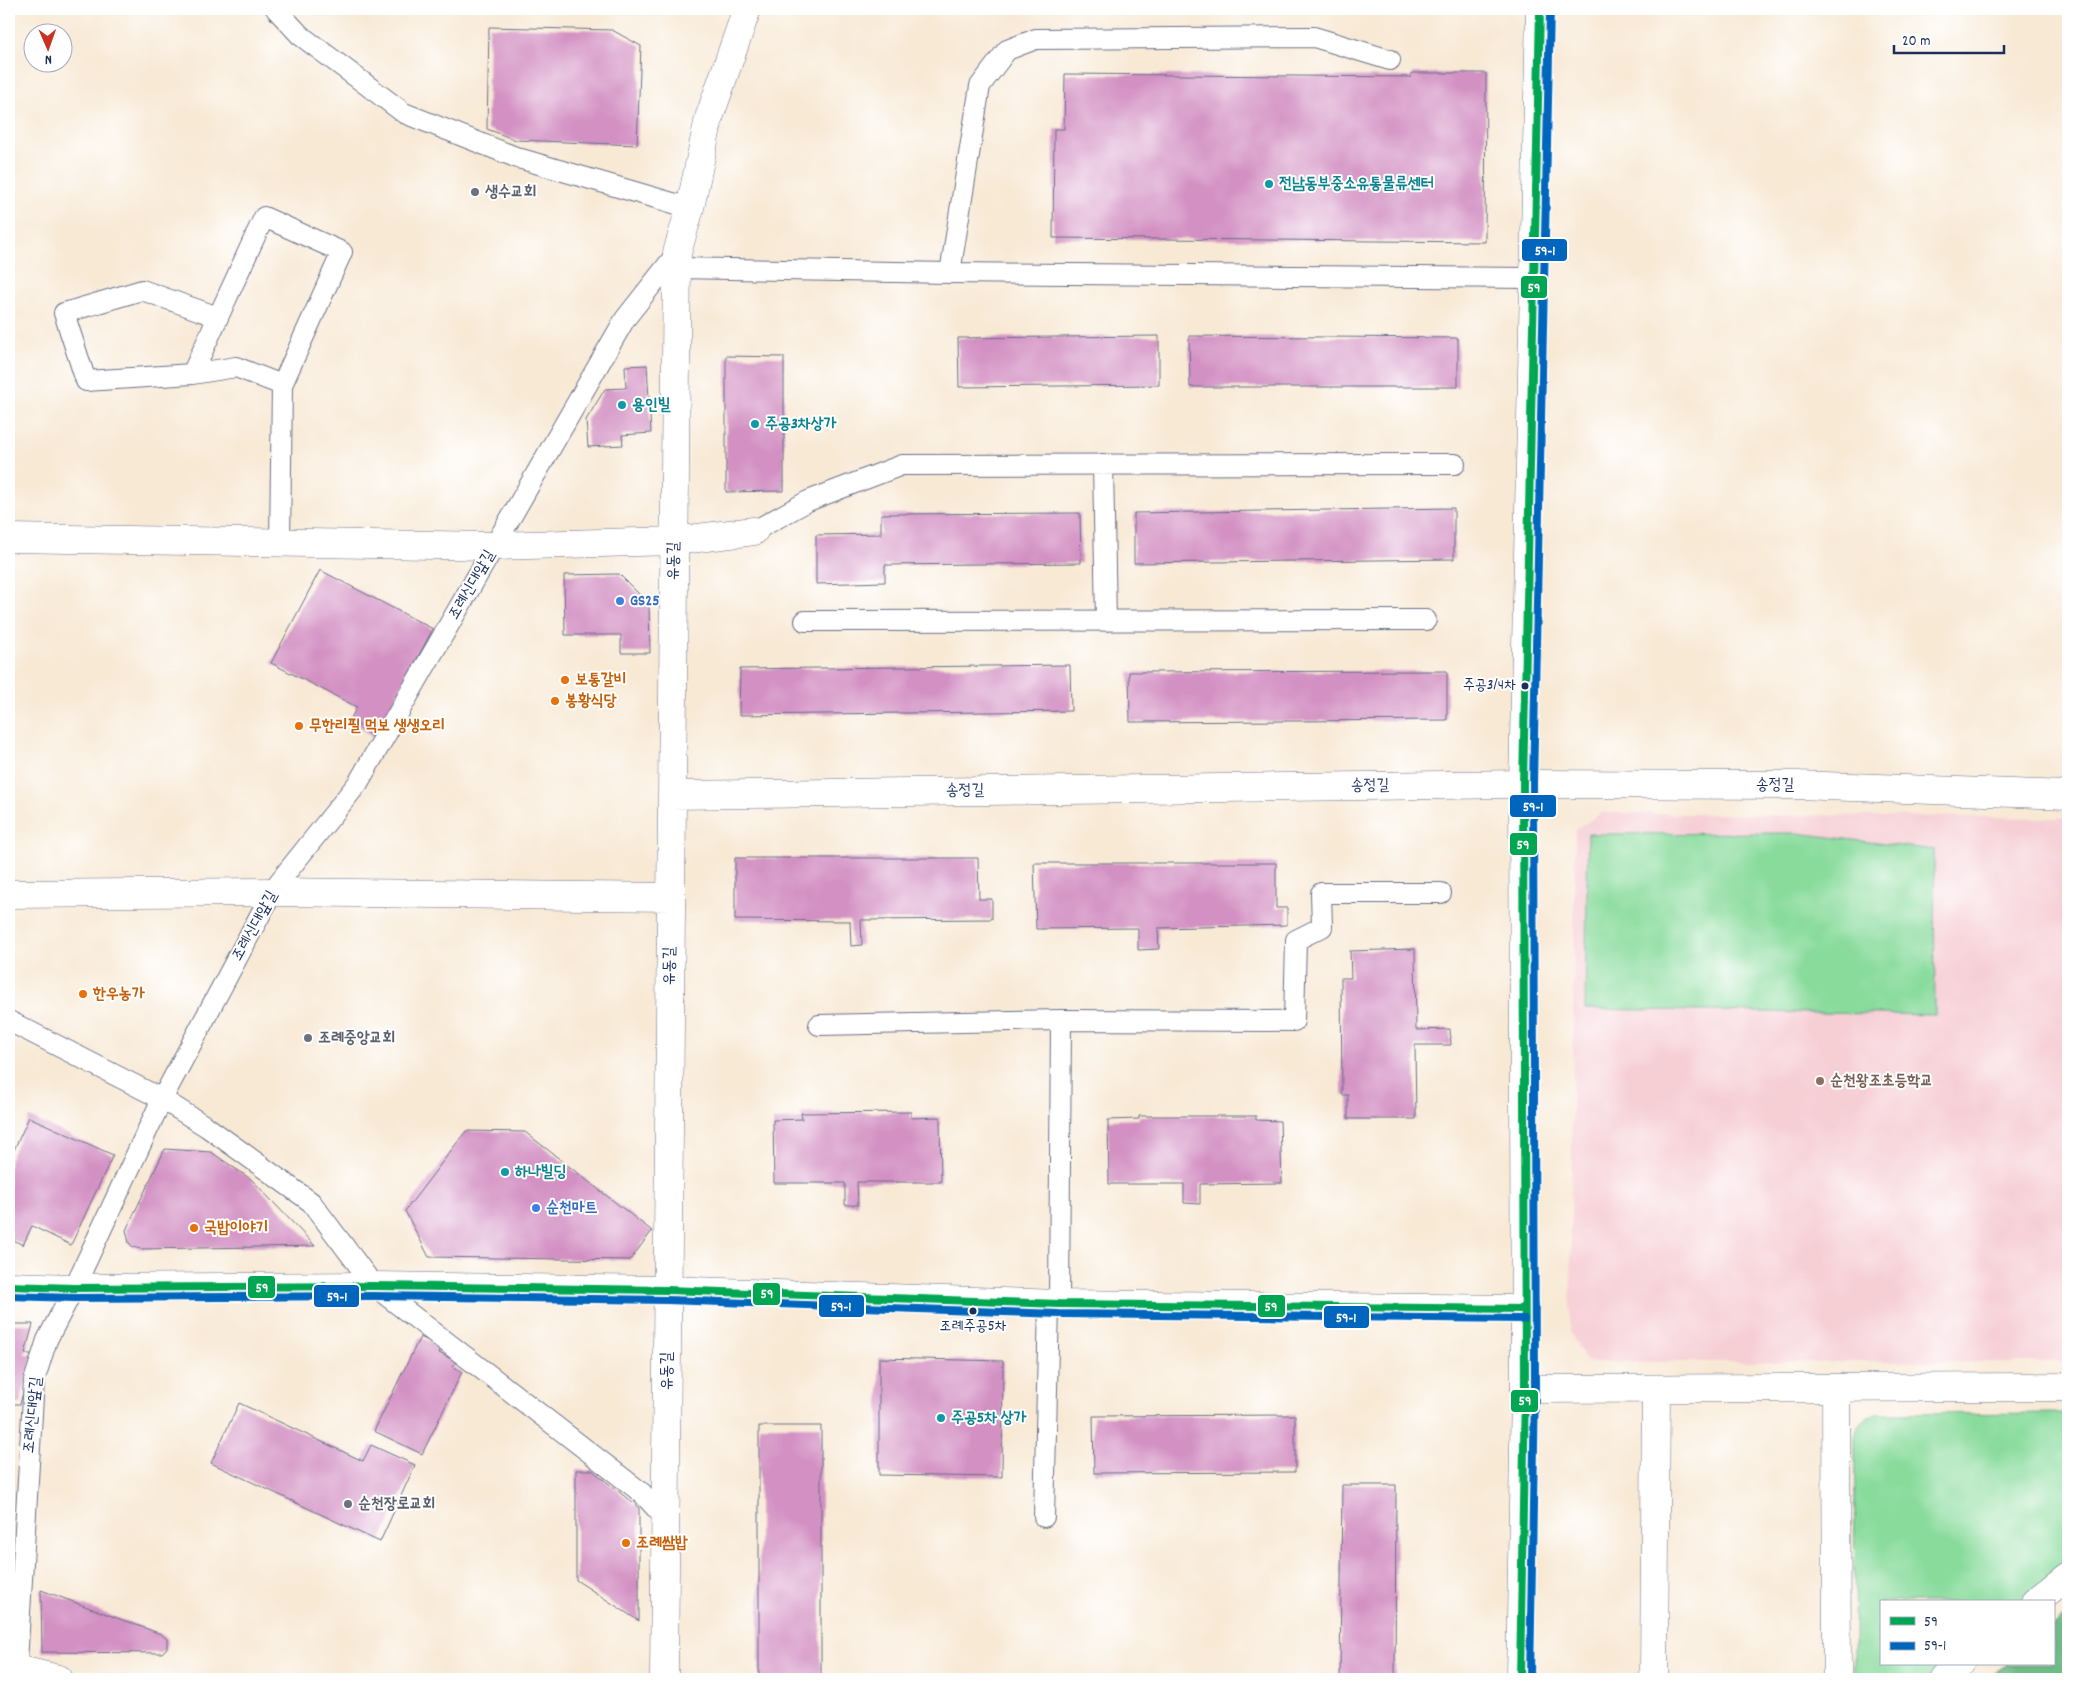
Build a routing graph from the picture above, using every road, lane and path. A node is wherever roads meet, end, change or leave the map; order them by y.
1 (276, 9) edge
2 (747, 9) edge
3 (1540, 9) edge
4 (1390, 60) dead end
5 (690, 208) junction
6 (677, 261) junction
7 (950, 273) junction
8 (1534, 278) junction
9 (218, 317) junction
10 (192, 374) junction
11 (282, 385) junction
12 (1103, 464) junction
13 (1455, 464) dead end
14 (754, 531) joint
15 (9, 538) edge
16 (674, 541) junction
17 (280, 542) junction
18 (494, 546) junction
19 (1426, 620) dead end
20 (1106, 621) junction
21 (805, 622) dead end
22 (1523, 784) junction
23 (672, 795) junction
24 (2068, 795) edge
25 (273, 892) junction
26 (1441, 893) dead end
27 (9, 894) edge
28 (671, 897) junction
29 (1061, 1020) junction
30 (9, 1021) edge
31 (819, 1025) dead end
32 (162, 1099) junction
33 (9, 1286) edge
34 (374, 1286) junction
35 (74, 1288) junction
36 (667, 1290) junction
37 (1054, 1304) junction
38 (1524, 1309) junction
39 (2068, 1387) edge
40 (1836, 1388) junction
41 (1525, 1389) junction
42 (1656, 1389) junction
43 (1044, 1517) dead end
44 (666, 1520) junction
45 (2068, 1576) edge
46 (2037, 1600) edge
47 (1958, 1666) edge
48 (14, 1672) edge
49 (59, 1679) edge
50 (664, 1679) edge
51 (1520, 1679) edge
52 (1654, 1679) edge
53 (1837, 1679) edge
54 (1944, 1679) edge

1 - 5 lane
2 - 5 street, 유동길
3 - 8 street
4 - 7 lane
5 - 6 street, 유동길
6 - 7 lane
6 - 16 street, 유동길
6 - 18 lane, 조례신대앞길
7 - 8 lane
8 - 22 street
9 - 10 lane
9 - 10 lane
9 - 11 lane
10 - 11 lane
11 - 17 lane
12 - 13 lane
12 - 14 lane
12 - 20 lane
14 - 16 street
15 - 17 street
16 - 18 street
16 - 23 street, 유동길
17 - 18 street
18 - 25 lane, 조례신대앞길
19 - 20 lane
20 - 21 lane
22 - 23 street, 송정길
22 - 24 street, 송정길
22 - 38 street
23 - 28 street, 유동길
25 - 27 street
25 - 28 street
25 - 32 lane, 조례신대앞길
26 - 29 lane
28 - 36 street, 유동길
29 - 31 lane
29 - 37 lane
30 - 32 lane
32 - 34 lane
32 - 35 lane, 조례신대앞길
33 - 35 street
34 - 35 street
34 - 36 street
34 - 44 lane
35 - 48 lane, 조례신대앞길
36 - 37 street
36 - 44 street, 유동길
37 - 38 street
37 - 43 lane
38 - 41 street
39 - 40 street
40 - 42 street
40 - 53 street
41 - 42 street
41 - 51 street
42 - 52 street
44 - 50 street, 유동길
45 - 46 street
47 - 54 street
48 - 49 street, 조례신대앞길

